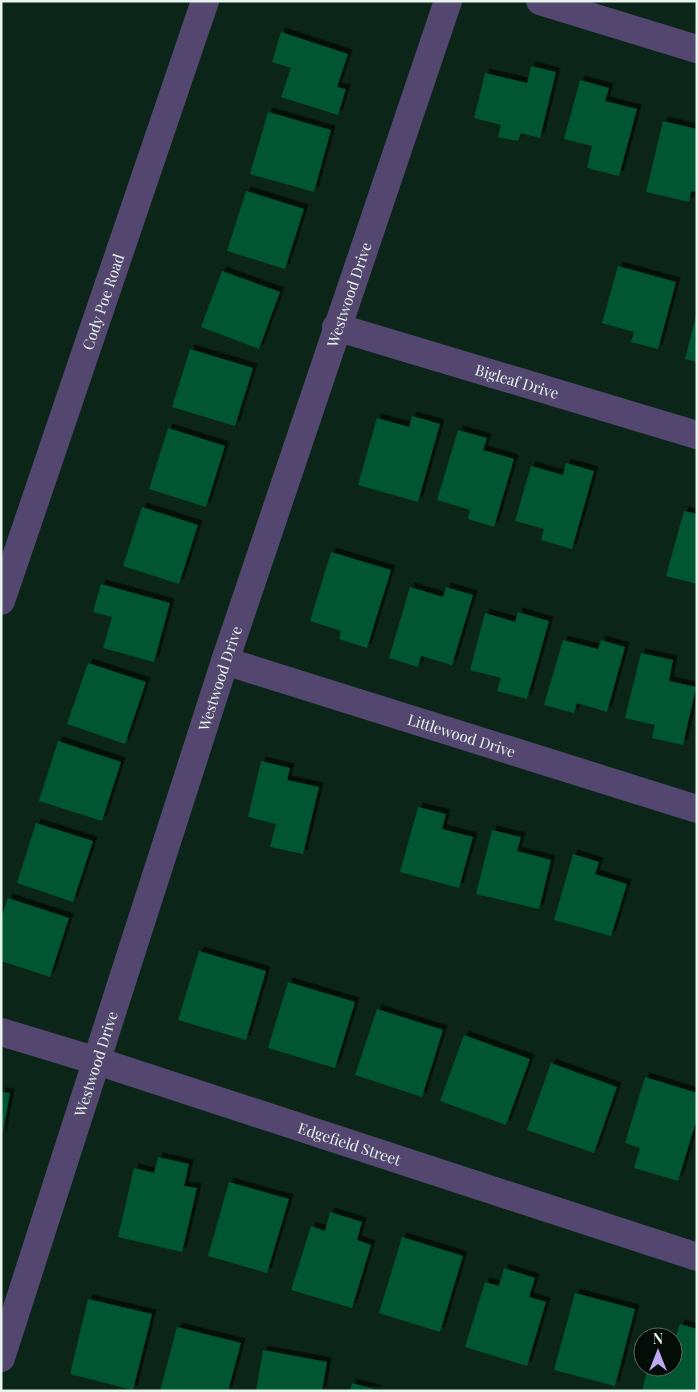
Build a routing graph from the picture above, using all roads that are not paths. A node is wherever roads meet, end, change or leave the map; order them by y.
1 (205, 1) edge
2 (448, 1) edge
3 (540, 1) edge
4 (697, 49) edge
5 (336, 327) junction
6 (697, 435) edge
7 (1, 601) edge
8 (225, 661) junction
9 (697, 809) edge
10 (1, 1032) edge
11 (97, 1061) junction
12 (697, 1257) edge
13 (1, 1358) edge

1 - 7 street, Cody Poe Road
2 - 5 street, Westwood Drive
3 - 4 street
5 - 6 street, Bigleaf Drive
5 - 8 street, Westwood Drive
8 - 9 street, Littlewood Drive
8 - 11 street, Westwood Drive
10 - 11 street, Edgefield Street
11 - 12 street, Edgefield Street
11 - 13 street, Westwood Drive

